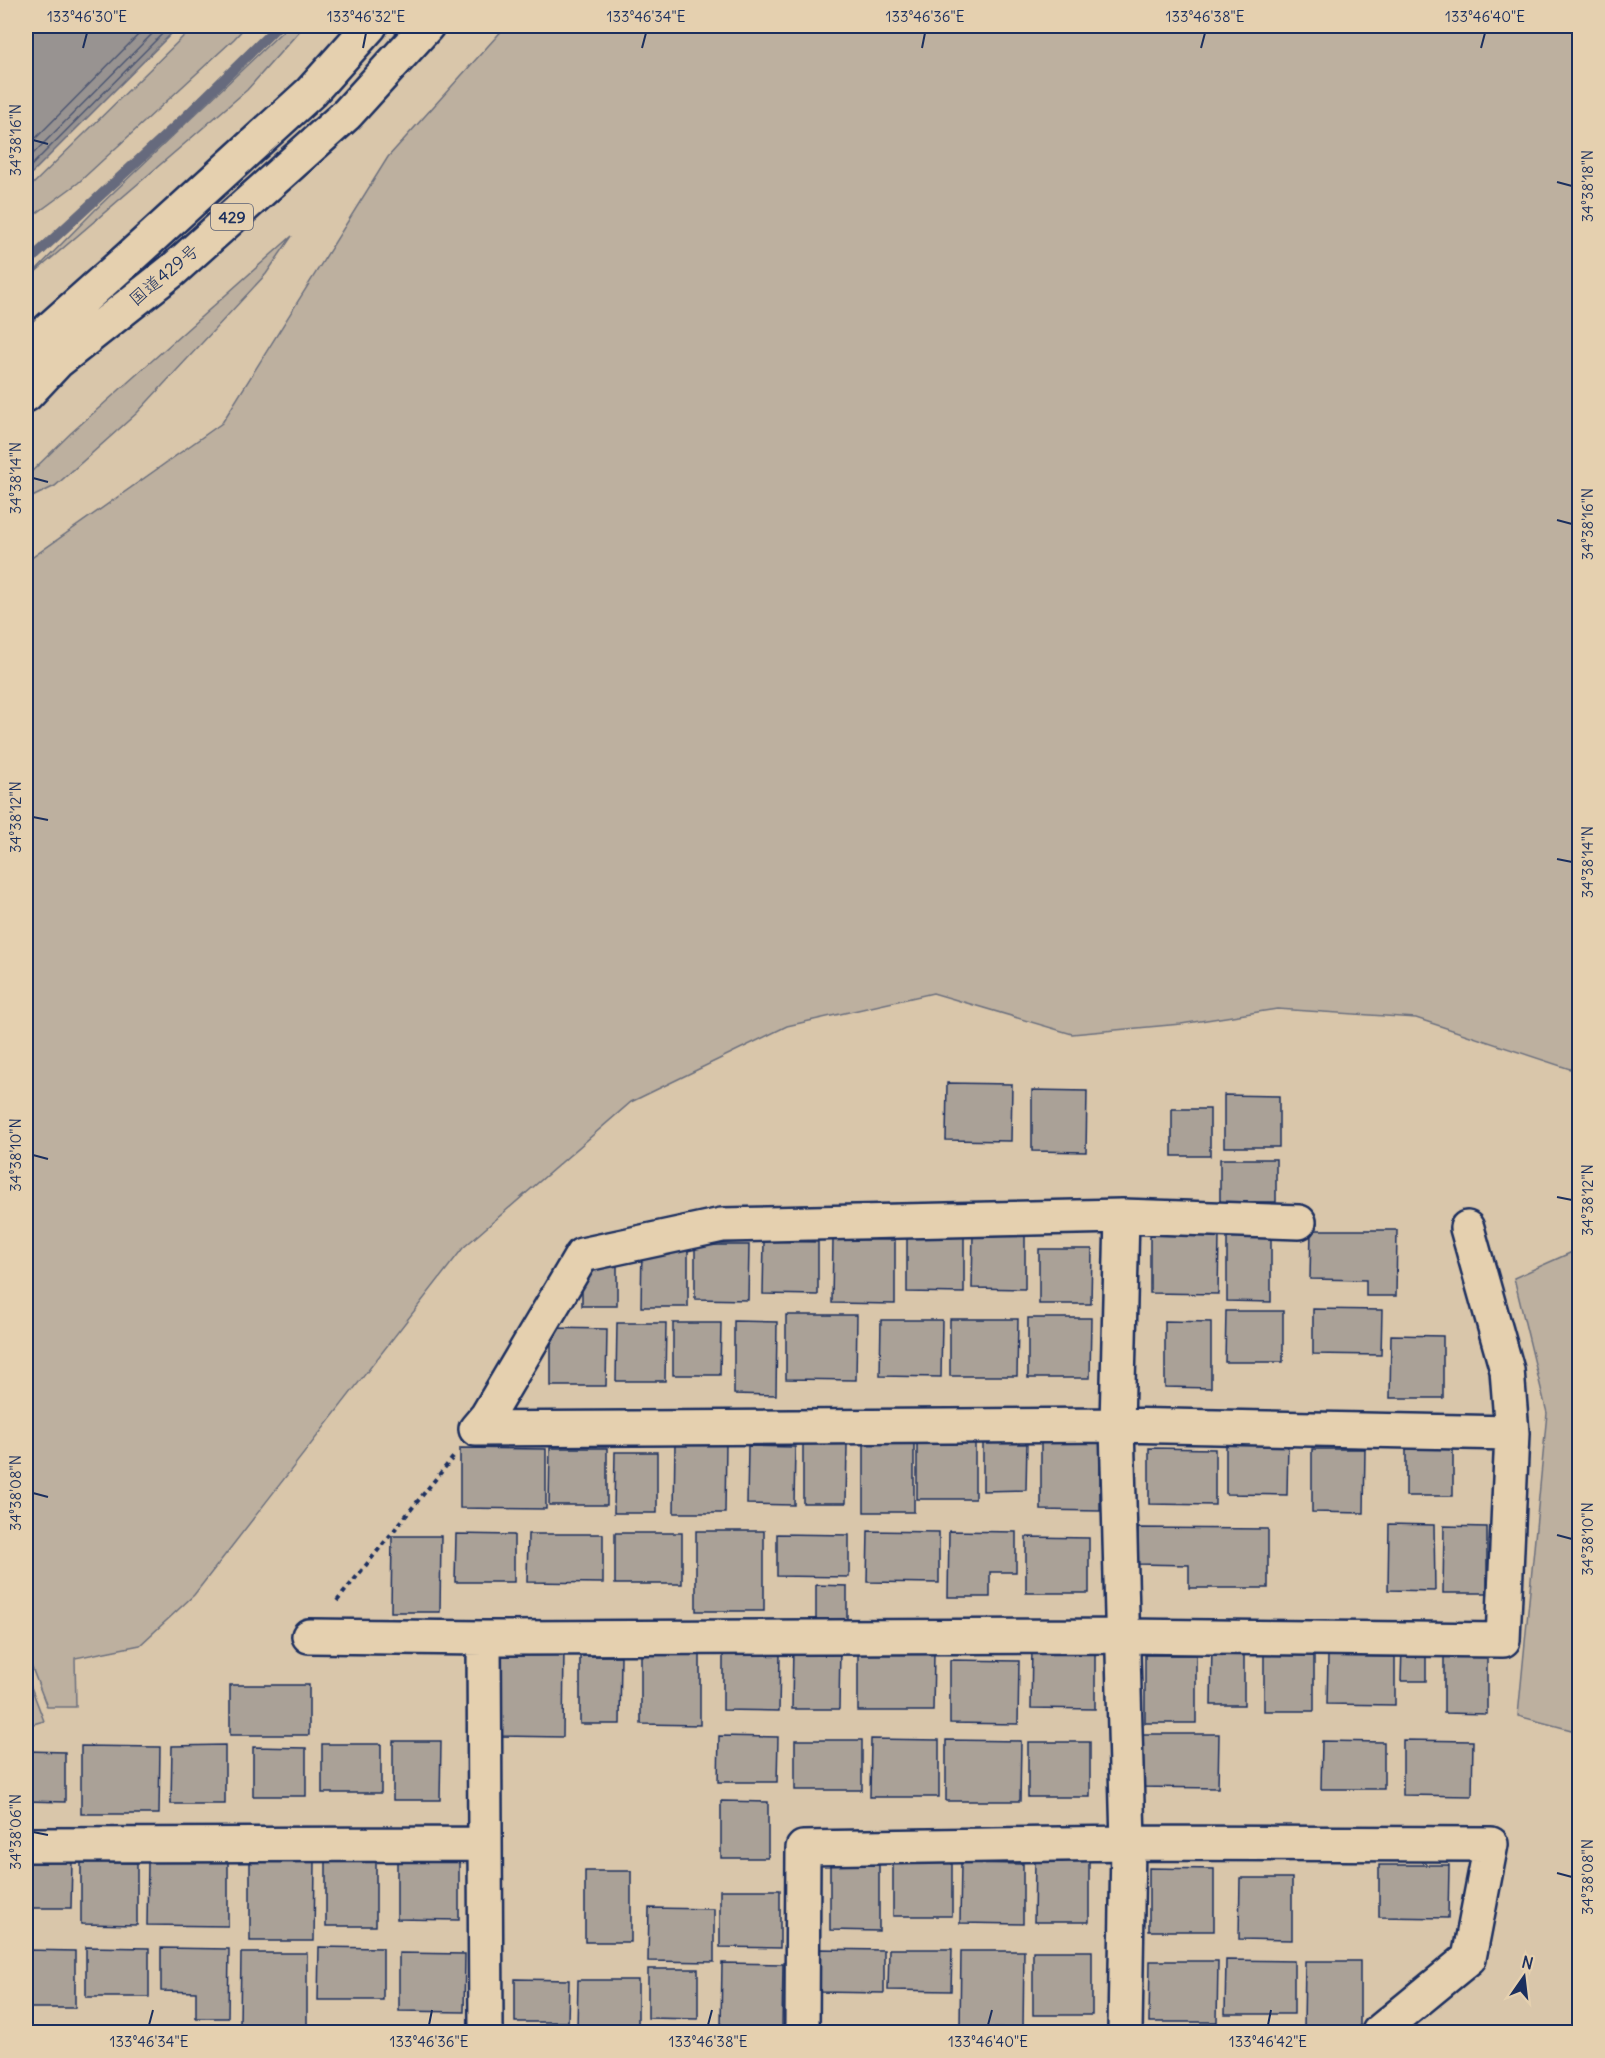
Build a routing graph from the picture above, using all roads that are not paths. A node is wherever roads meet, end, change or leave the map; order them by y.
1 (369, 26) edge
2 (427, 26) edge
3 (26, 350) edge
4 (26, 395) edge
5 (1122, 1216) junction
6 (1299, 1222) dead end
7 (1467, 1228) dead end
8 (1117, 1425) junction
9 (1512, 1433) junction
10 (309, 1636) road end
11 (1122, 1636) junction
12 (484, 1638) junction
13 (1128, 1843) junction
14 (484, 1844) junction
15 (26, 1845) edge
16 (486, 2032) edge
17 (802, 2032) edge
18 (1125, 2032) edge
19 (1379, 2032) edge

1 - 3 main road, 国道429号 / 429
2 - 4 main road, 国道429号 / 429
5 - 6 main road
5 - 8 main road
5 - 8 main road
7 - 9 main road
8 - 9 main road
8 - 11 main road
9 - 11 main road
10 - 12 main road
11 - 12 main road
11 - 13 main road
12 - 14 main road
13 - 17 main road
13 - 18 main road
13 - 19 main road
14 - 15 main road
14 - 16 main road

